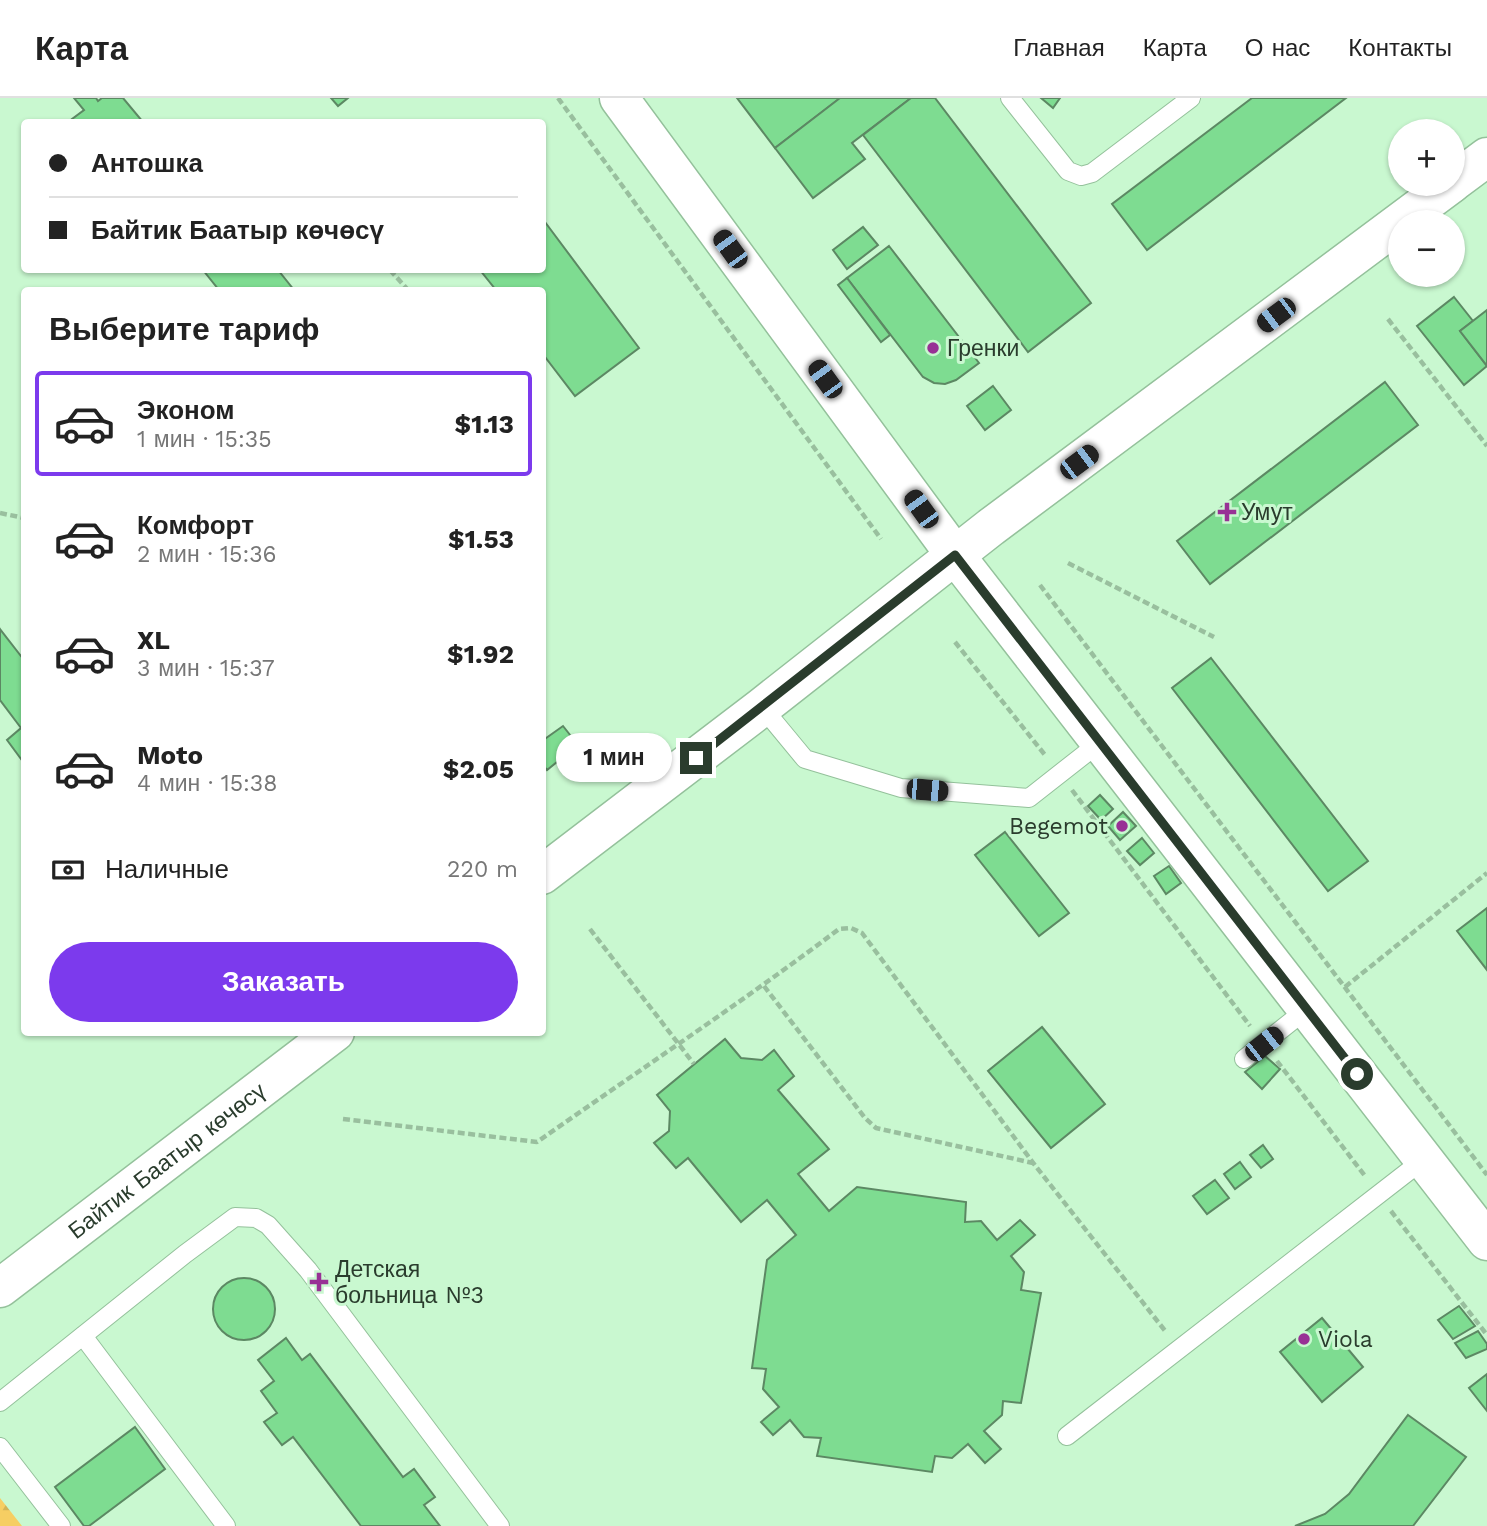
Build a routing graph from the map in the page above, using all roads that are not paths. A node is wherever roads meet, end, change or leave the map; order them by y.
1 (619, 98) edge
2 (1010, 98) edge
3 (1191, 98) edge
4 (1487, 157) edge
5 (1465, 173) edge
6 (1435, 196) edge
7 (955, 555) junction
8 (762, 707) junction
9 (1099, 743) junction
10 (546, 872) edge
11 (1307, 1010) junction
12 (330, 1036) edge
13 (1244, 1059) dead end
14 (1423, 1160) junction
15 (1487, 1241) edge
16 (0, 1288) edge
17 (82, 1336) junction
18 (0, 1402) edge
19 (1067, 1436) dead end
20 (0, 1447) edge
21 (61, 1526) edge
22 (226, 1526) edge
23 (500, 1526) edge

1 - 7 main road
2 - 3 lane
4 - 5 main road
6 - 7 main road
7 - 8 main road
7 - 9 main road
8 - 9 lane
8 - 10 main road
9 - 11 main road
11 - 13 lane
11 - 14 main road
12 - 16 main road, Байтик Баатыр көчөсү
14 - 15 main road
14 - 19 lane
17 - 18 lane
17 - 22 lane
17 - 23 lane
20 - 21 lane

